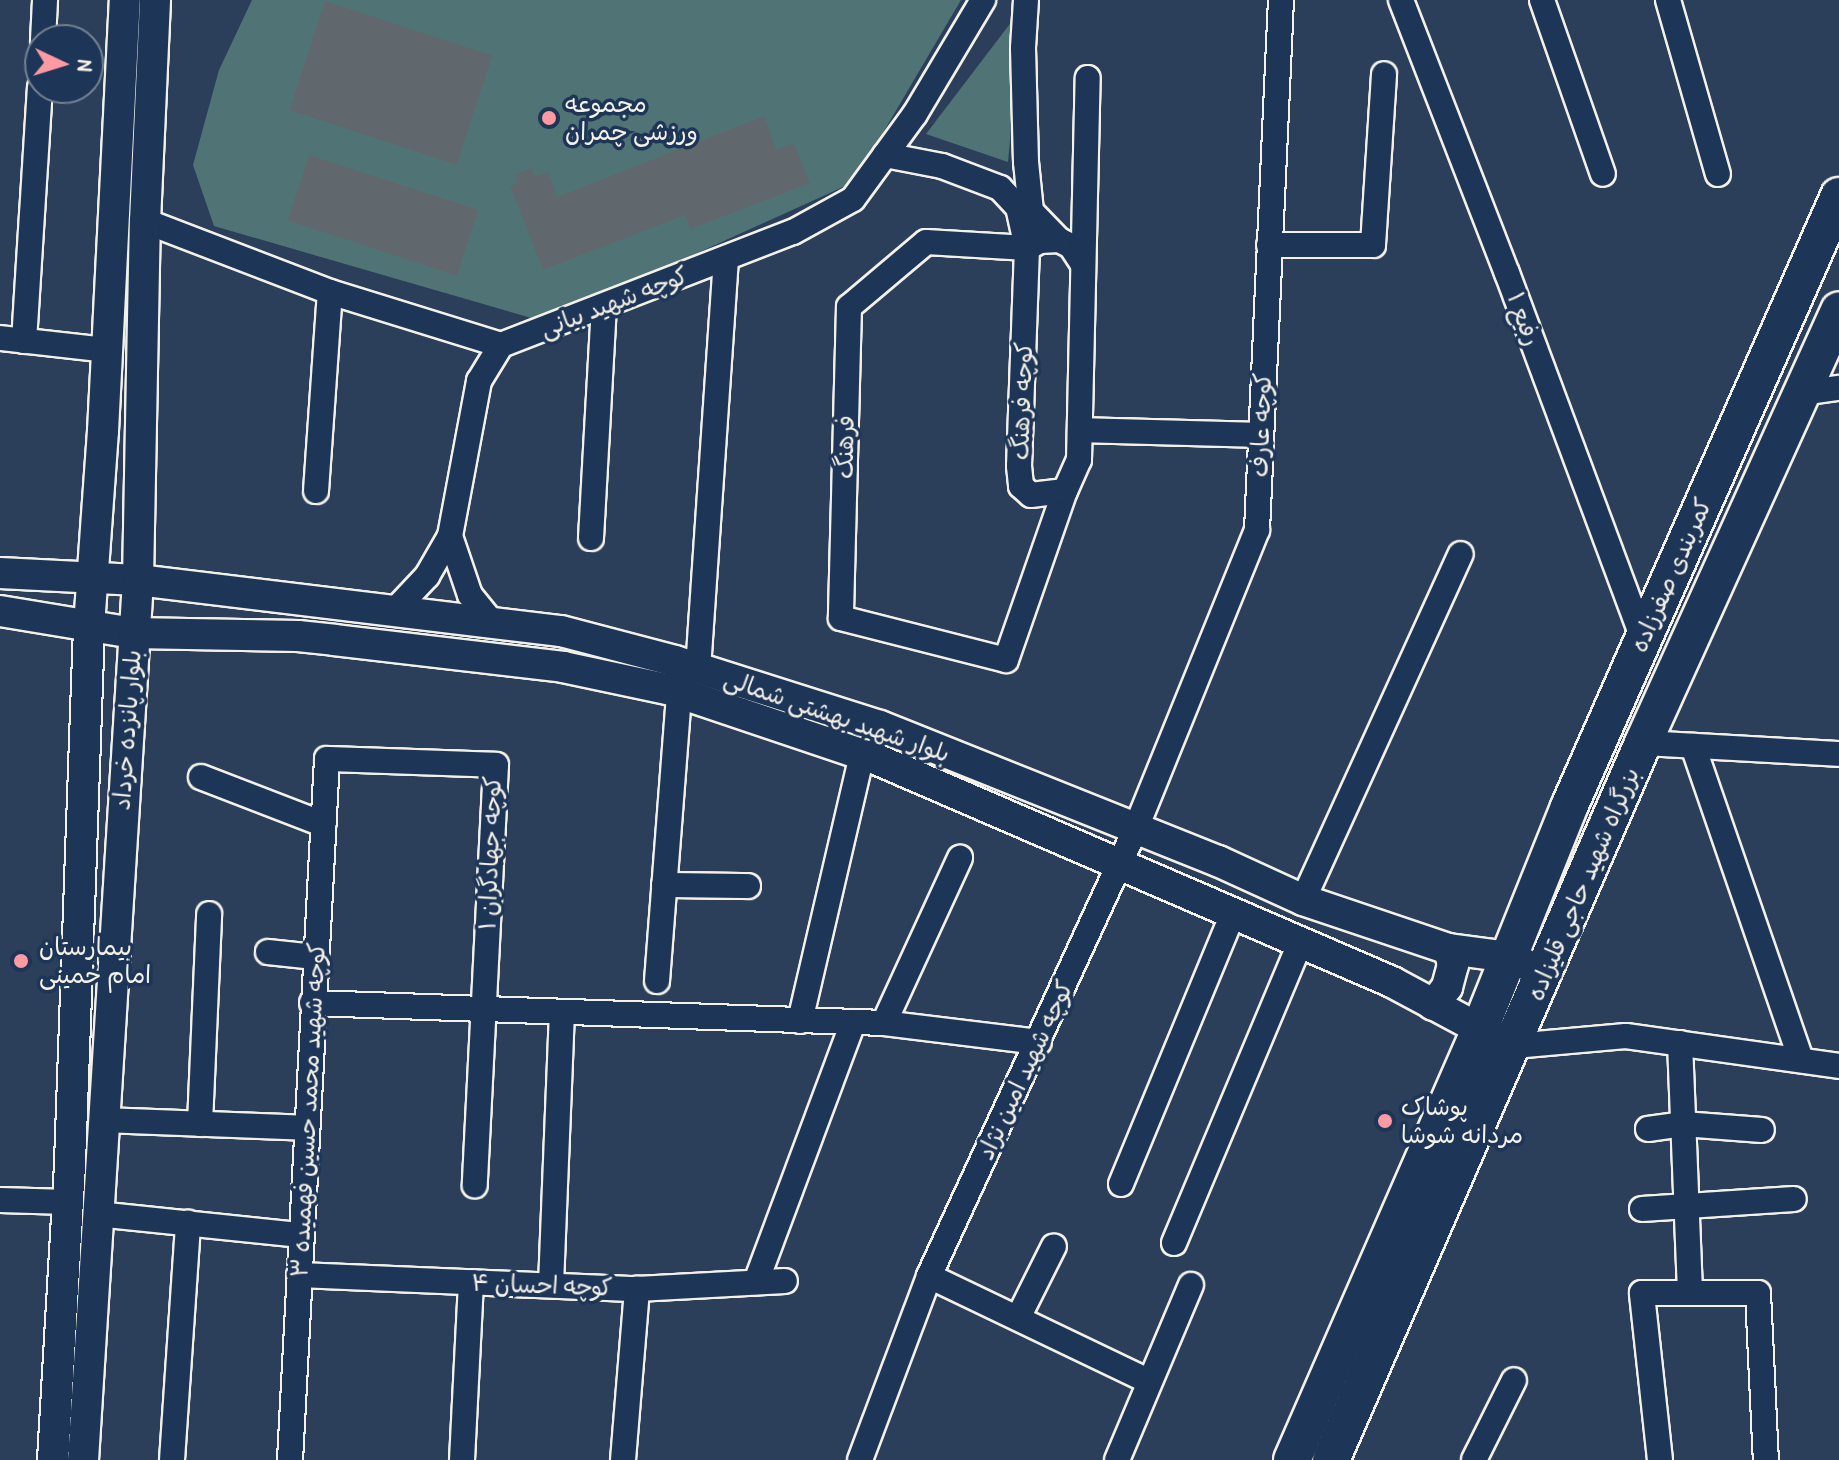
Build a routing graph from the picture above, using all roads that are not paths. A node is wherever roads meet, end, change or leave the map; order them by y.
1 (45, 0) edge
2 (125, 0) edge
3 (155, 0) edge
4 (983, 0) edge
5 (1026, 0) edge
6 (1281, 0) edge
7 (1401, 0) edge
8 (1542, 0) edge
9 (1668, 0) edge
10 (44, 24) edge
11 (1384, 74) dead end
12 (1088, 78) dead end
13 (38, 104) edge
14 (885, 155) junction
15 (1603, 174) dead end
16 (1718, 174) dead end
17 (1839, 196) edge
18 (145, 221) junction
19 (1059, 240) junction
20 (1269, 245) junction
21 (1027, 248) junction
22 (726, 259) junction
23 (1082, 263) junction
24 (330, 292) junction
25 (604, 306) junction
26 (1839, 310) edge
27 (12, 339) edge
28 (501, 345) junction
29 (107, 350) junction
30 (1839, 388) edge
31 (1802, 393) junction
32 (1080, 430) junction
33 (1260, 435) junction
34 (316, 491) dead end
35 (1065, 491) junction
36 (450, 536) junction
37 (591, 538) dead end
38 (1461, 554) dead end
39 (0, 573) edge
40 (93, 576) junction
41 (138, 580) junction
42 (234, 593) junction
43 (395, 610) junction
44 (0, 611) edge
45 (494, 625) junction
46 (89, 626) junction
47 (133, 633) junction
48 (235, 636) junction
49 (1643, 639) junction
50 (698, 669) junction
51 (679, 693) junction
52 (1643, 743) junction
53 (1693, 746) junction
54 (1839, 754) edge
55 (862, 755) junction
56 (327, 759) joint
57 (201, 777) dead end
58 (323, 824) junction
59 (1136, 828) junction
60 (960, 858) dead end
61 (1119, 862) junction
62 (664, 885) junction
63 (748, 886) dead end
64 (1303, 900) junction
65 (1234, 911) junction
66 (209, 914) dead end
67 (1301, 941) junction
68 (1449, 949) junction
69 (268, 952) dead end
70 (315, 957) junction
71 (1509, 957) junction
72 (1545, 973) junction
73 (657, 981) dead end
74 (312, 1003) junction
75 (1433, 1005) junction
76 (484, 1011) junction
77 (562, 1014) junction
78 (800, 1021) junction
79 (853, 1023) junction
80 (884, 1023) junction
81 (1479, 1031) junction
82 (1039, 1042) junction
83 (1680, 1043) junction
84 (1514, 1046) junction
85 (1801, 1060) junction
86 (1839, 1066) edge
87 (102, 1120) junction
88 (200, 1124) junction
89 (1683, 1124) junction
90 (306, 1128) junction
91 (1648, 1129) dead end
92 (1762, 1130) dead end
93 (1121, 1184) dead end
94 (475, 1185) dead end
95 (1794, 1199) dead end
96 (0, 1200) edge
97 (68, 1202) junction
98 (1686, 1204) junction
99 (1642, 1209) dead end
100 (97, 1214) junction
101 (188, 1223) junction
102 (301, 1235) junction
103 (1174, 1243) dead end
104 (1054, 1246) dead end
105 (299, 1275) junction
106 (929, 1276) junction
107 (785, 1281) dead end
108 (471, 1282) junction
109 (756, 1282) junction
110 (551, 1285) junction
111 (1191, 1285) dead end
112 (637, 1289) junction
113 (1690, 1293) junction
114 (1018, 1318) junction
115 (1514, 1380) dead end
116 (1148, 1381) junction
117 (53, 1460) edge
118 (83, 1460) edge
119 (172, 1460) edge
120 (290, 1460) edge
121 (462, 1460) edge
122 (623, 1460) edge
123 (860, 1460) edge
124 (1117, 1460) edge
125 (1292, 1460) edge
126 (1331, 1460) edge
127 (1474, 1460) edge
128 (1660, 1460) edge
129 (1766, 1460) edge

1 - 10 street
2 - 29 main road, بلوار پانزده خرداد
3 - 18 main road, بلوار پانزده خرداد
4 - 14 street, کوچه شهید بیانی
5 - 19 street
6 - 20 street, کوچه عارف
7 - 49 street, رفیع ۱
8 - 15 street
9 - 16 street
11 - 20 street
12 - 23 street
13 - 27 street
14 - 21 street, کوچه فرهنگ
14 - 22 street, کوچه شهید بیانی
17 - 49 highway, کمربندی صفرزاده
18 - 24 street
18 - 41 main road, بلوار پانزده خرداد
19 - 21 street
19 - 23 street
20 - 33 street, کوچه عارف
21 - 35 street, کوچه فرهنگ
21 - 35 street, فرهنگ
22 - 25 street, کوچه شهید بیانی
22 - 50 street
23 - 32 street
24 - 28 street
24 - 34 street
25 - 28 street, کوچه شهید بیانی
25 - 37 street
26 - 31 highway, بزرگراه شهید حاجی قلیزاده
27 - 29 street
28 - 36 street
29 - 40 main road, بلوار پانزده خرداد
30 - 31 street
31 - 52 highway, بزرگراه شهید حاجی قلیزاده
32 - 33 street
32 - 35 street
33 - 59 street, کوچه عارف
36 - 43 street
36 - 45 street
38 - 64 street
39 - 40 main road, بلوار شهید بهشتی شمالی
40 - 41 main road, بلوار شهید بهشتی شمالی
40 - 46 main road, بلوار پانزده خرداد
41 - 42 main road, بلوار شهید بهشتی شمالی
41 - 47 main road, بلوار پانزده خرداد
42 - 43 main road, بلوار شهید بهشتی شمالی
42 - 48 main road
43 - 45 main road, بلوار شهید بهشتی شمالی
44 - 46 main road, بلوار شهید بهشتی شمالی
45 - 50 main road, بلوار شهید بهشتی شمالی
46 - 47 main road, بلوار شهید بهشتی شمالی
46 - 97 main road, بلوار پانزده خرداد
47 - 48 main road, بلوار شهید بهشتی شمالی
47 - 87 main road, بلوار پانزده خرداد
48 - 51 main road, بلوار شهید بهشتی شمالی
49 - 71 highway, کمربندی صفرزاده
50 - 59 main road, بلوار شهید بهشتی شمالی
51 - 55 main road, بلوار شهید بهشتی شمالی
51 - 62 street
52 - 53 street
52 - 72 highway, بزرگراه شهید حاجی قلیزاده
53 - 54 street
53 - 85 street
55 - 61 main road, بلوار شهید بهشتی شمالی
55 - 78 street
56 - 58 street, کوچه شهید محمد حسین فهمیده ۳
56 - 76 street, کوچه جهادگران ۱
57 - 58 street
58 - 70 street, کوچه شهید محمد حسین فهمیده ۳
59 - 61 street, کوچه عارف
59 - 64 main road, بلوار شهید بهشتی شمالی
60 - 80 street
61 - 65 main road, بلوار شهید بهشتی شمالی
61 - 82 street, کوچه شهید امین نژاد
62 - 63 street
62 - 73 street
64 - 68 main road, بلوار شهید بهشتی شمالی
65 - 67 main road, بلوار شهید بهشتی شمالی
65 - 93 street
66 - 88 street
67 - 75 main road, بلوار شهید بهشتی شمالی
67 - 103 street
68 - 71 main road, بلوار شهید بهشتی شمالی
68 - 75 main road
69 - 70 street
70 - 74 street, کوچه شهید محمد حسین فهمیده ۳
71 - 72 main road, بلوار شهید بهشتی شمالی
71 - 81 highway, کمربندی صفرزاده
72 - 84 highway, بزرگراه شهید حاجی قلیزاده
74 - 76 street
74 - 90 street, کوچه شهید محمد حسین فهمیده ۳
75 - 81 main road, بلوار شهید بهشتی شمالی
76 - 77 street
76 - 94 street
77 - 78 street
77 - 110 street
78 - 79 street
79 - 80 street
79 - 109 street
80 - 82 street
81 - 84 main road, بلوار شهید بهشتی شمالی
81 - 125 highway
82 - 106 street, کوچه شهید امین نژاد
83 - 84 street
83 - 85 street
83 - 89 street
84 - 126 highway, بزرگراه شهید حاجی قلیزاده
85 - 86 street
87 - 88 street
87 - 100 main road, بلوار پانزده خرداد
88 - 90 street
89 - 91 street
89 - 92 street
89 - 98 street
90 - 102 street, کوچه شهید محمد حسین فهمیده ۳
95 - 98 street
96 - 97 street
97 - 117 main road, بلوار پانزده خرداد
98 - 99 street
98 - 113 street
100 - 101 street
100 - 118 main road, بلوار پانزده خرداد
101 - 102 street
101 - 119 street
102 - 105 street, کوچه شهید محمد حسین فهمیده ۳
104 - 114 street
105 - 108 street, کوچه احسان ۴
105 - 120 street, کوچه شهید محمد حسین فهمیده ۳
106 - 114 street
106 - 123 street, کوچه شهید امین نژاد
107 - 109 street, کوچه احسان ۴
108 - 110 street, کوچه احسان ۴
108 - 121 street
109 - 112 street, کوچه احسان ۴
110 - 112 street, کوچه احسان ۴
111 - 116 street
112 - 122 street
113 - 128 street
113 - 129 street
114 - 116 street
115 - 127 street
116 - 124 street

